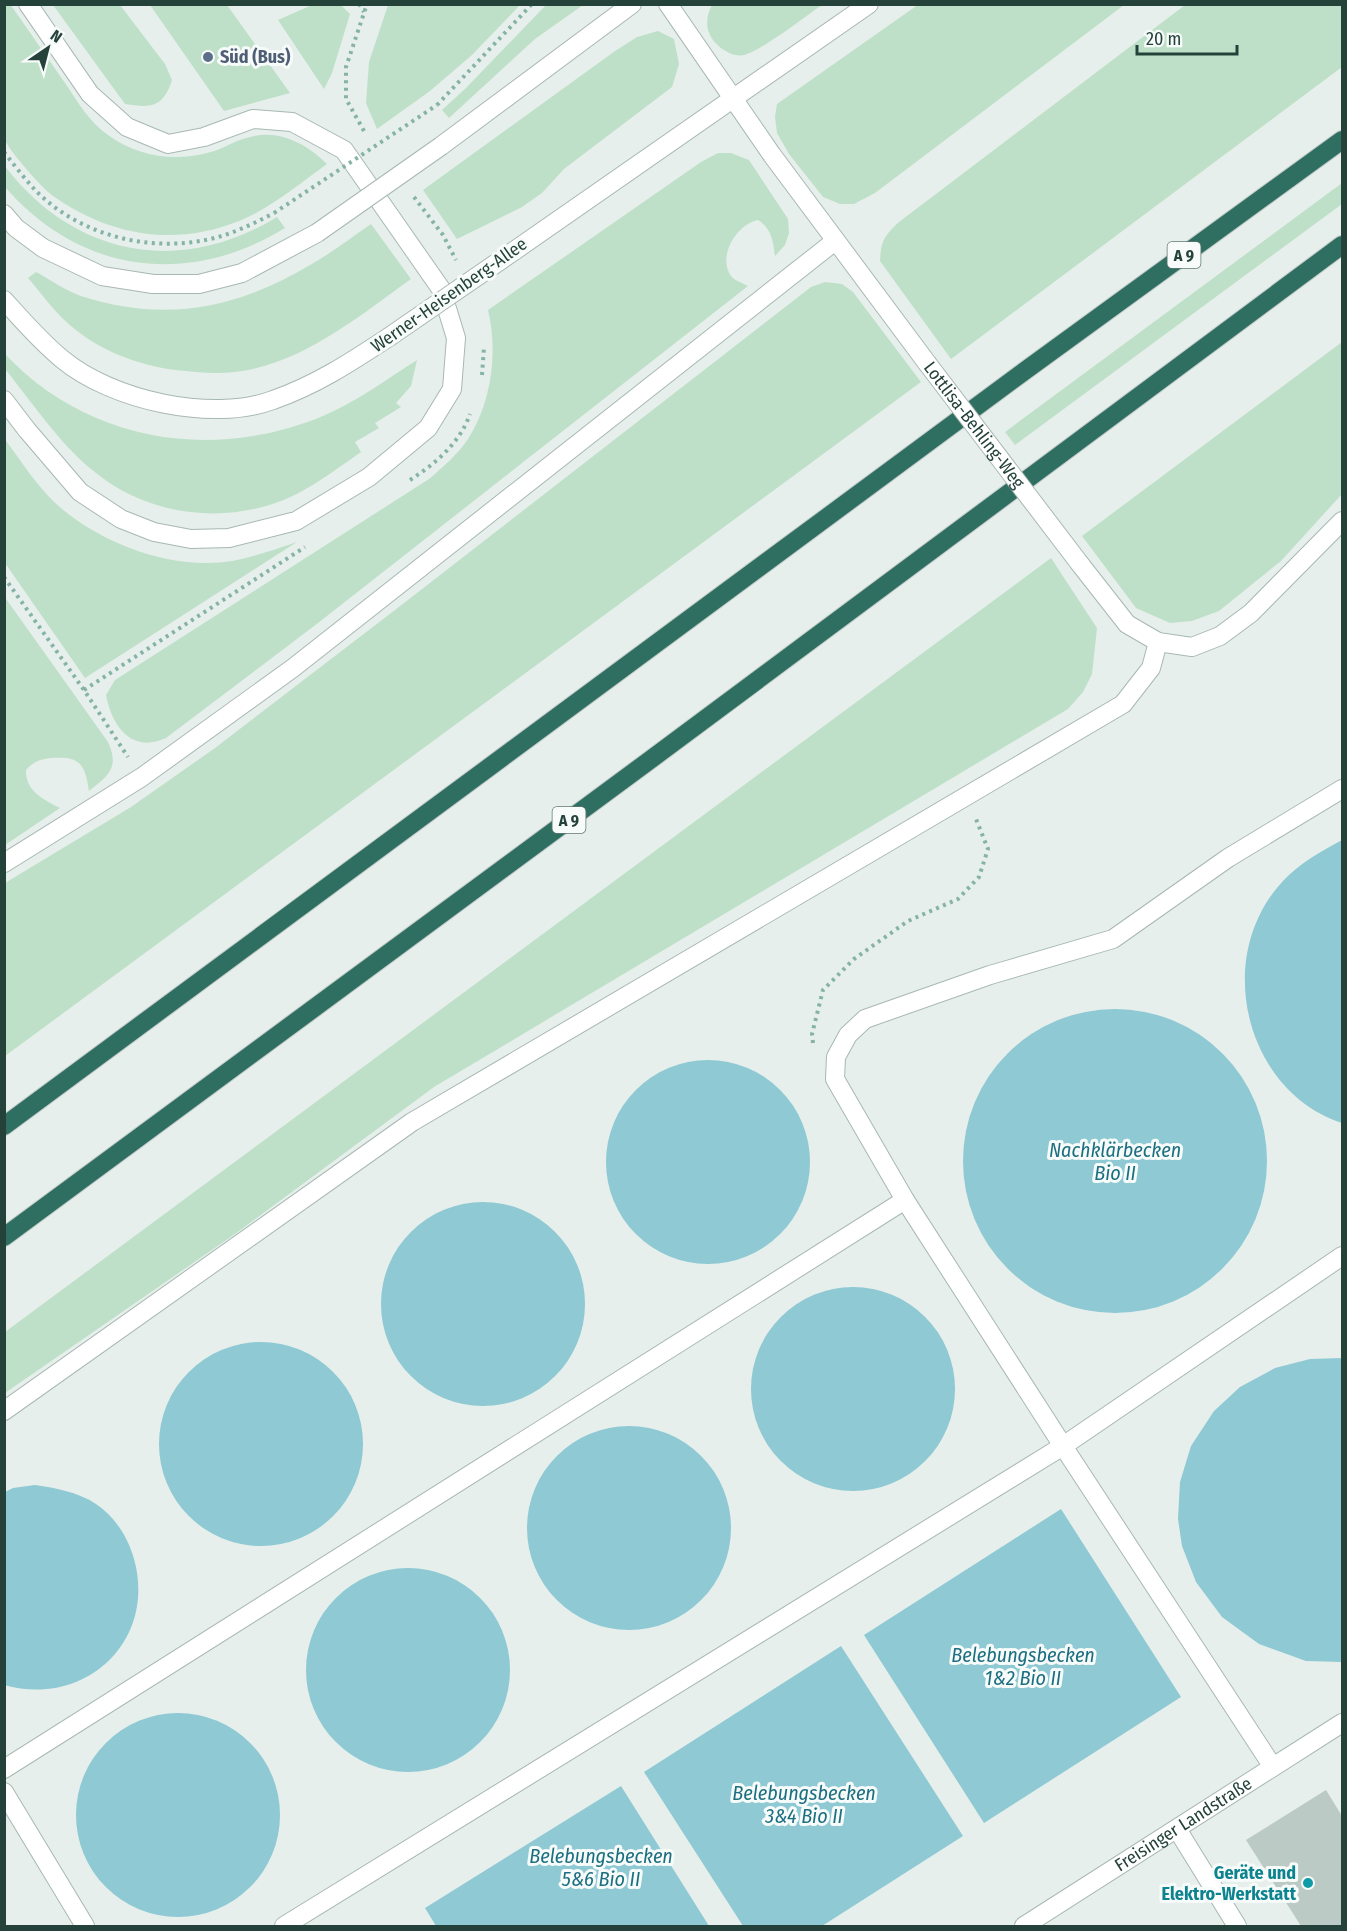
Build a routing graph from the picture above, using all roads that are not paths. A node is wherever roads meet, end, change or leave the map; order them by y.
1 (28, 4) edge
2 (632, 4) edge
3 (668, 4) edge
4 (869, 4) edge
5 (732, 99) junction
6 (1342, 140) edge
7 (4, 214) edge
8 (835, 241) junction
9 (1342, 245) edge
10 (4, 300) edge
11 (4, 400) edge
12 (1342, 521) edge
13 (1158, 642) junction
14 (1342, 789) edge
15 (4, 863) edge
16 (4, 1126) edge
17 (905, 1200) junction
18 (4, 1237) edge
19 (1342, 1256) edge
20 (4, 1411) edge
21 (1063, 1446) junction
22 (1342, 1723) edge
23 (1273, 1767) junction
24 (4, 1768) edge
25 (4, 1792) edge
26 (1177, 1829) junction
27 (85, 1926) edge
28 (284, 1926) edge
29 (1024, 1926) edge
30 (1237, 1926) edge

1 - 11 street
2 - 7 street, bridge
3 - 5 street, Lottlisa-Behling-Weg
4 - 5 street, Werner-Heisenberg-Allee
5 - 8 street, Lottlisa-Behling-Weg
5 - 10 street, Werner-Heisenberg-Allee, bridge
6 - 16 highway, A 9
8 - 13 street, Lottlisa-Behling-Weg, bridge
8 - 15 street
9 - 18 highway, A 9
12 - 13 street, Lottlisa-Behling-Weg
13 - 20 street
14 - 17 street
17 - 21 street
17 - 24 street
19 - 21 street
21 - 23 street
21 - 28 street
22 - 23 street, Freisinger Landstraße
23 - 26 street, Freisinger Landstraße
25 - 27 street
26 - 29 street, Freisinger Landstraße
26 - 30 street

